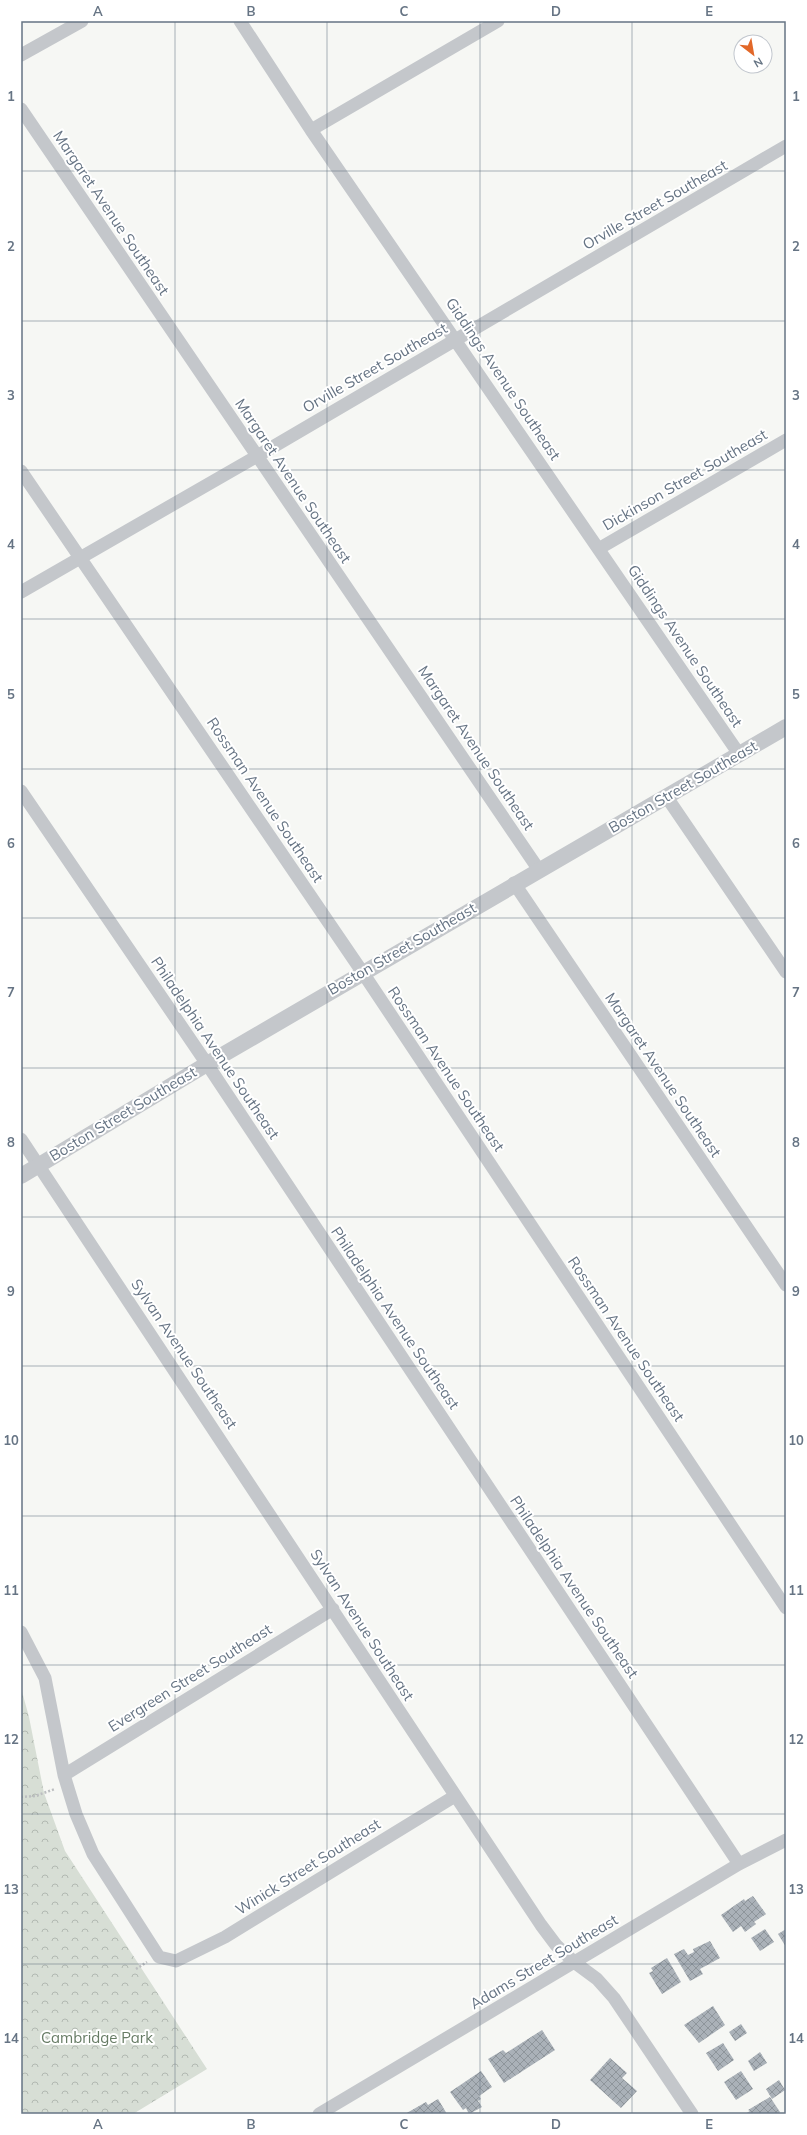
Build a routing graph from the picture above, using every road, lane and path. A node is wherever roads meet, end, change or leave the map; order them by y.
1 (82, 21) edge
2 (240, 21) edge
3 (498, 21) edge
4 (21, 55) edge
5 (21, 109) edge
6 (311, 130) junction
7 (786, 146) edge
8 (456, 339) junction
9 (786, 440) edge
10 (257, 456) junction
11 (21, 471) edge
12 (600, 548) junction
13 (80, 559) junction
14 (21, 592) edge
15 (786, 727) edge
16 (739, 754) junction
17 (21, 791) edge
18 (666, 796) junction
19 (539, 870) junction
20 (514, 883) junction
21 (786, 972) edge
22 (363, 973) junction
23 (207, 1064) junction
24 (21, 1140) edge
25 (39, 1165) junction
26 (21, 1176) edge
27 (786, 1285) edge
28 (786, 1608) edge
29 (333, 1609) junction
30 (21, 1632) edge
31 (66, 1780) junction
32 (455, 1796) junction
33 (21, 1797) edge
34 (785, 1843) edge
35 (739, 1864) junction
36 (151, 1960) dead end
37 (574, 1962) junction
38 (136, 1969) dead end
39 (319, 2114) edge
40 (692, 2114) edge

1 - 4 street
2 - 6 street, Giddings Avenue Southeast
3 - 6 street
5 - 10 street, Margaret Avenue Southeast
6 - 8 street, Giddings Avenue Southeast
7 - 8 street, Orville Street Southeast
8 - 10 street, Orville Street Southeast
8 - 12 street, Giddings Avenue Southeast
9 - 12 street, Dickinson Street Southeast
10 - 13 street, Orville Street Southeast
10 - 19 street, Margaret Avenue Southeast
11 - 13 street, Rossman Avenue Southeast
12 - 16 street, Giddings Avenue Southeast
13 - 14 street, Orville Street Southeast
13 - 22 street, Rossman Avenue Southeast
15 - 16 street, Boston Street Southeast
16 - 18 street, Boston Street Southeast
17 - 23 street, Philadelphia Avenue Southeast
18 - 19 street, Boston Street Southeast
18 - 21 street
19 - 20 street, Boston Street Southeast
20 - 22 street, Boston Street Southeast
20 - 27 street, Margaret Avenue Southeast
22 - 23 street, Boston Street Southeast
22 - 28 street, Rossman Avenue Southeast
23 - 25 street, Boston Street Southeast
23 - 35 street, Philadelphia Avenue Southeast
24 - 25 street, Sylvan Avenue Southeast
25 - 26 street, Boston Street Southeast
25 - 29 street, Sylvan Avenue Southeast
29 - 31 street, Evergreen Street Southeast
29 - 32 street, Sylvan Avenue Southeast
30 - 31 street
31 - 32 street, Winick Street Southeast
31 - 33 path
32 - 37 street, Sylvan Avenue Southeast
34 - 35 street, Adams Street Southeast
35 - 37 street, Adams Street Southeast
36 - 38 path
37 - 39 street, Adams Street Southeast
37 - 40 street, Sylvan Avenue Southeast

